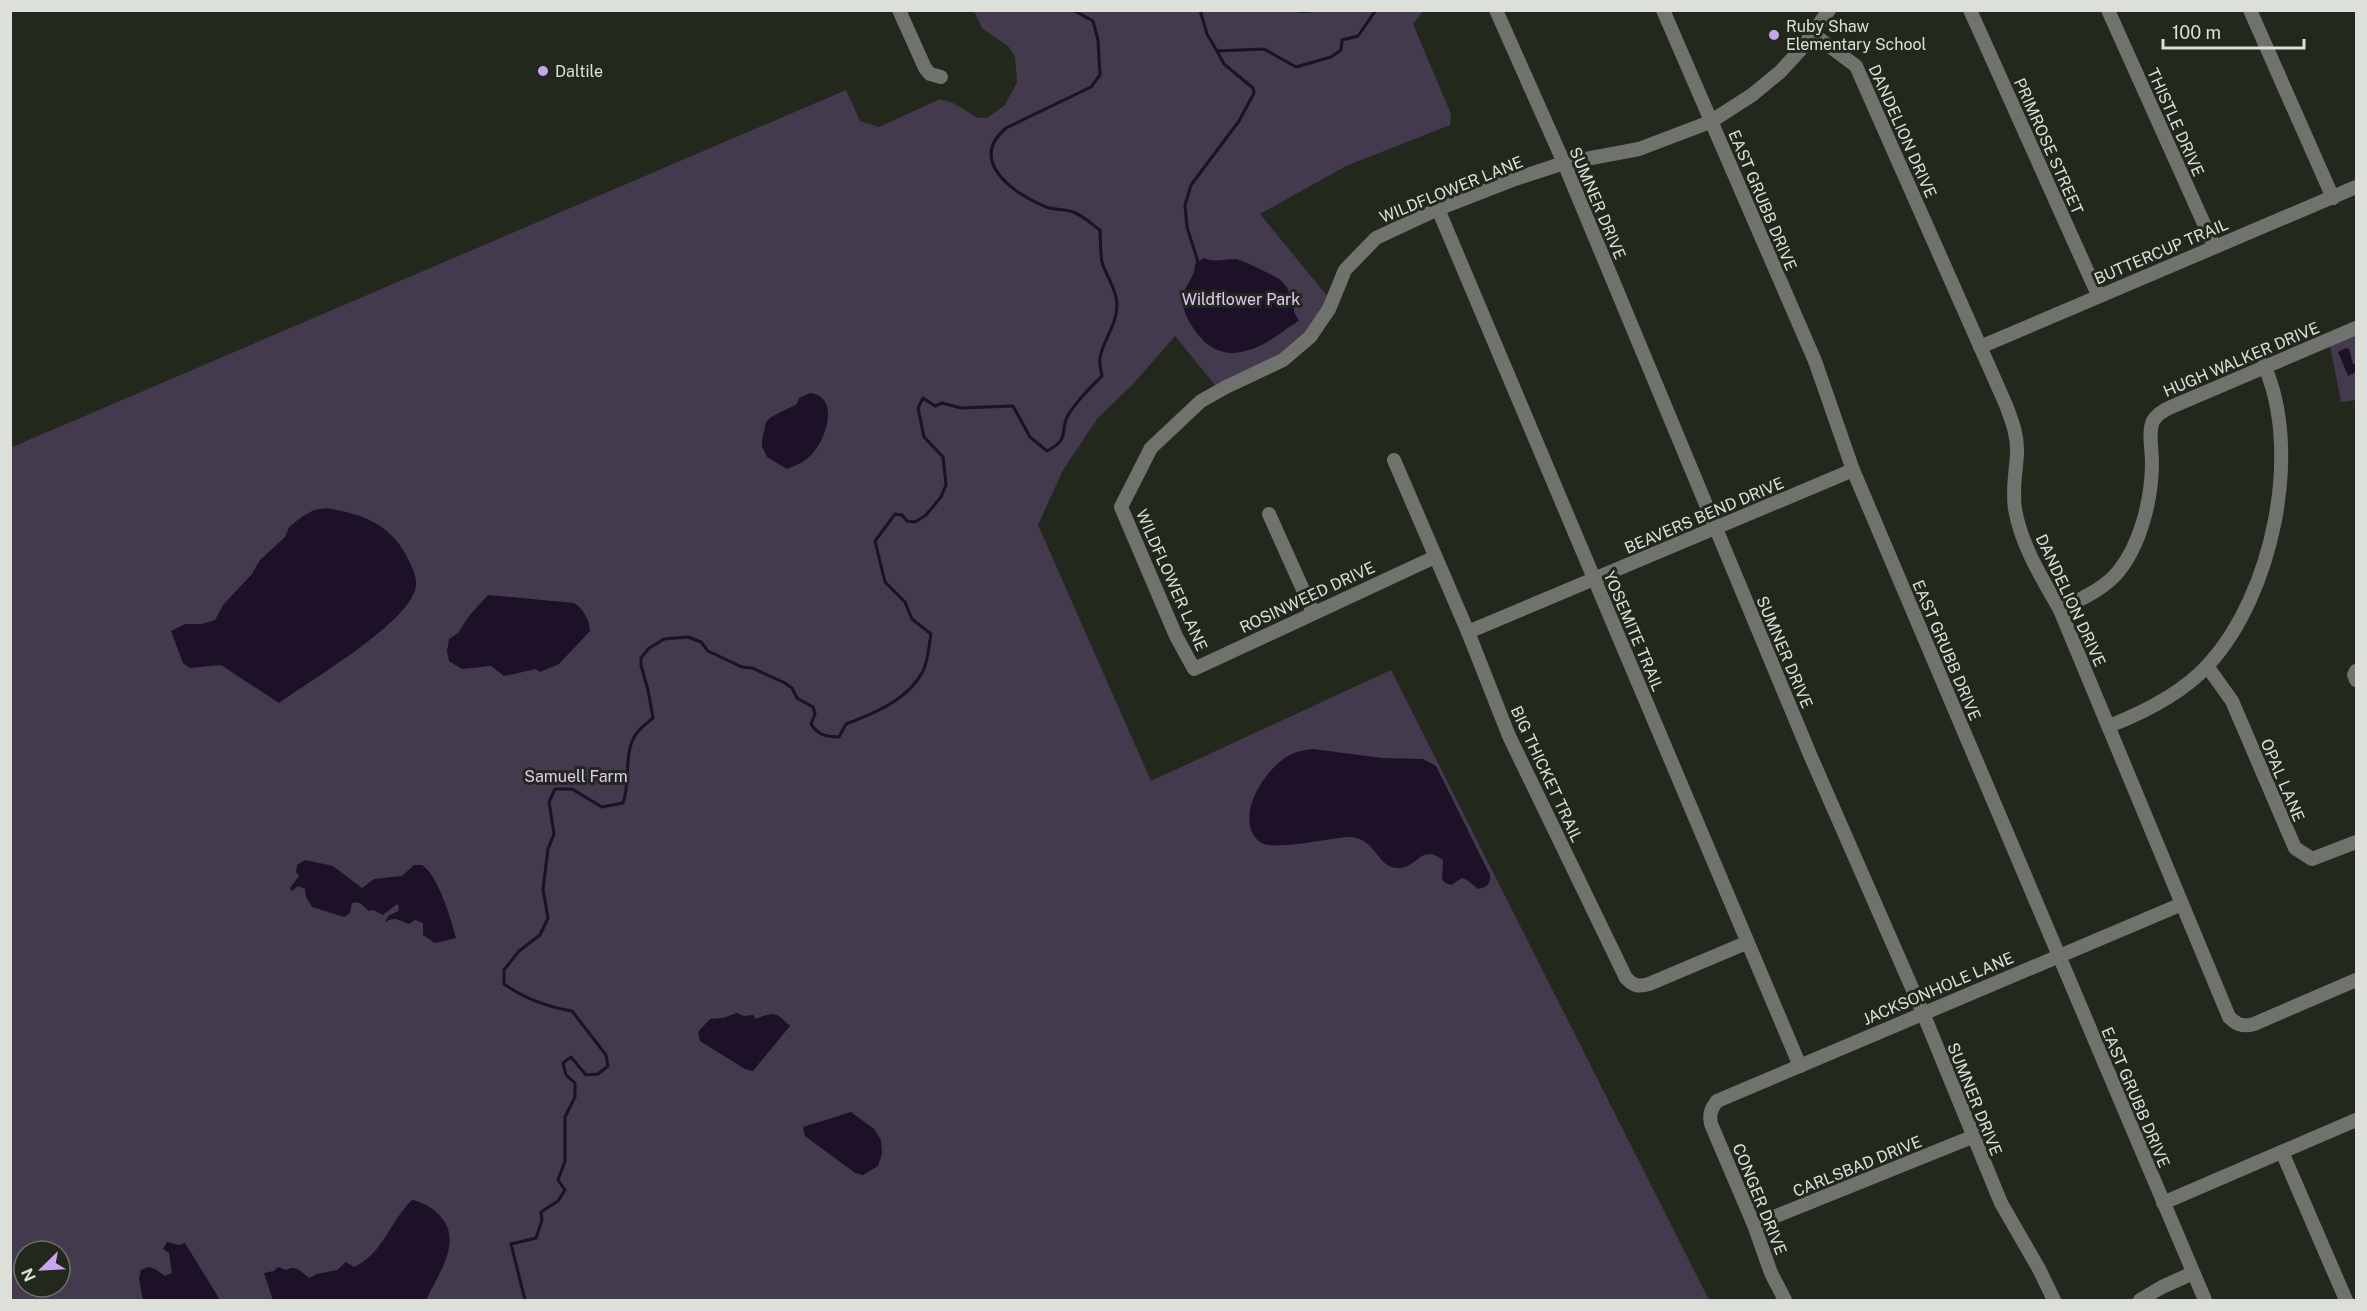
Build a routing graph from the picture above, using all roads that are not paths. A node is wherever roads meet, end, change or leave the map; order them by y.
1 (899, 10) edge
2 (1496, 10) edge
3 (1663, 10) edge
4 (1829, 10) edge
5 (1971, 10) edge
6 (2108, 10) edge
7 (2250, 10) edge
8 (1814, 34) junction
9 (941, 77) dead end
10 (1710, 122) junction
11 (1564, 163) junction
12 (2356, 187) edge
13 (2333, 198) junction
14 (1438, 209) junction
15 (2214, 246) junction
16 (2098, 295) junction
17 (2356, 328) edge
18 (1980, 347) junction
19 (2264, 365) junction
20 (1394, 460) dead end
21 (1853, 470) junction
22 (1269, 514) dead end
23 (1716, 528) junction
24 (1435, 557) junction
25 (1594, 579) junction
26 (2060, 610) junction
27 (1314, 612) junction
28 (1467, 632) junction
29 (2207, 666) junction
30 (1194, 669) joint
31 (2356, 671) edge
32 (2356, 680) edge
33 (2109, 726) junction
34 (2356, 842) edge
35 (2182, 904) junction
36 (1746, 943) junction
37 (2057, 956) junction
38 (2356, 980) edge
39 (1923, 1013) junction
40 (1800, 1066) junction
41 (1711, 1108) joint
42 (2356, 1120) edge
43 (1972, 1137) junction
44 (2282, 1152) junction
45 (2163, 1203) junction
46 (1754, 1225) junction
47 (2193, 1273) junction
48 (1785, 1300) edge
49 (2054, 1300) edge
50 (2140, 1300) edge
51 (2205, 1300) edge
52 (2346, 1300) edge

1 - 9 street
2 - 11 street, SUMNER DRIVE
3 - 10 street, EAST GRUBB DRIVE
4 - 8 street, WILDFLOWER LANE
5 - 16 street, PRIMROSE STREET
6 - 15 street, THISTLE DRIVE
7 - 13 street
8 - 10 street, WILDFLOWER LANE
8 - 18 street, DANDELION DRIVE
10 - 11 street, WILDFLOWER LANE
10 - 21 street, EAST GRUBB DRIVE
11 - 14 street, WILDFLOWER LANE
11 - 23 street, SUMNER DRIVE
12 - 13 street, BUTTERCUP TRAIL
13 - 15 street, BUTTERCUP TRAIL
14 - 25 street, YOSEMITE TRAIL
14 - 30 street, WILDFLOWER LANE
15 - 16 street, BUTTERCUP TRAIL
16 - 18 street, BUTTERCUP TRAIL
17 - 19 street, HUGH WALKER DRIVE
18 - 26 street, DANDELION DRIVE
19 - 26 street, HUGH WALKER DRIVE
19 - 29 street
20 - 24 street, BIG THICKET TRAIL
21 - 23 street, BEAVERS BEND DRIVE
21 - 37 street, EAST GRUBB DRIVE
22 - 27 street
23 - 25 street, BEAVERS BEND DRIVE
23 - 39 street, SUMNER DRIVE
24 - 27 street, ROSINWEED DRIVE
24 - 28 street, BIG THICKET TRAIL
25 - 28 street, BEAVERS BEND DRIVE
25 - 36 street, YOSEMITE TRAIL
26 - 33 street, DANDELION DRIVE
27 - 30 street, ROSINWEED DRIVE
28 - 36 street, BIG THICKET TRAIL
29 - 33 street
29 - 34 street, OPAL LANE
31 - 32 street
33 - 35 street, DANDELION DRIVE
35 - 37 street, JACKSONHOLE LANE
35 - 38 street, DANDELION DRIVE
36 - 40 street, YOSEMITE TRAIL
37 - 39 street, JACKSONHOLE LANE
37 - 45 street, EAST GRUBB DRIVE
39 - 40 street, JACKSONHOLE LANE
39 - 43 street, SUMNER DRIVE
40 - 41 street, JACKSONHOLE LANE
41 - 46 street, CONGER DRIVE
42 - 44 street
43 - 46 street, CARLSBAD DRIVE
43 - 49 street, SUMNER DRIVE
44 - 45 street
44 - 52 street
45 - 47 street, EAST GRUBB DRIVE
46 - 48 street, CONGER DRIVE
47 - 50 street
47 - 51 street, EAST GRUBB DRIVE

